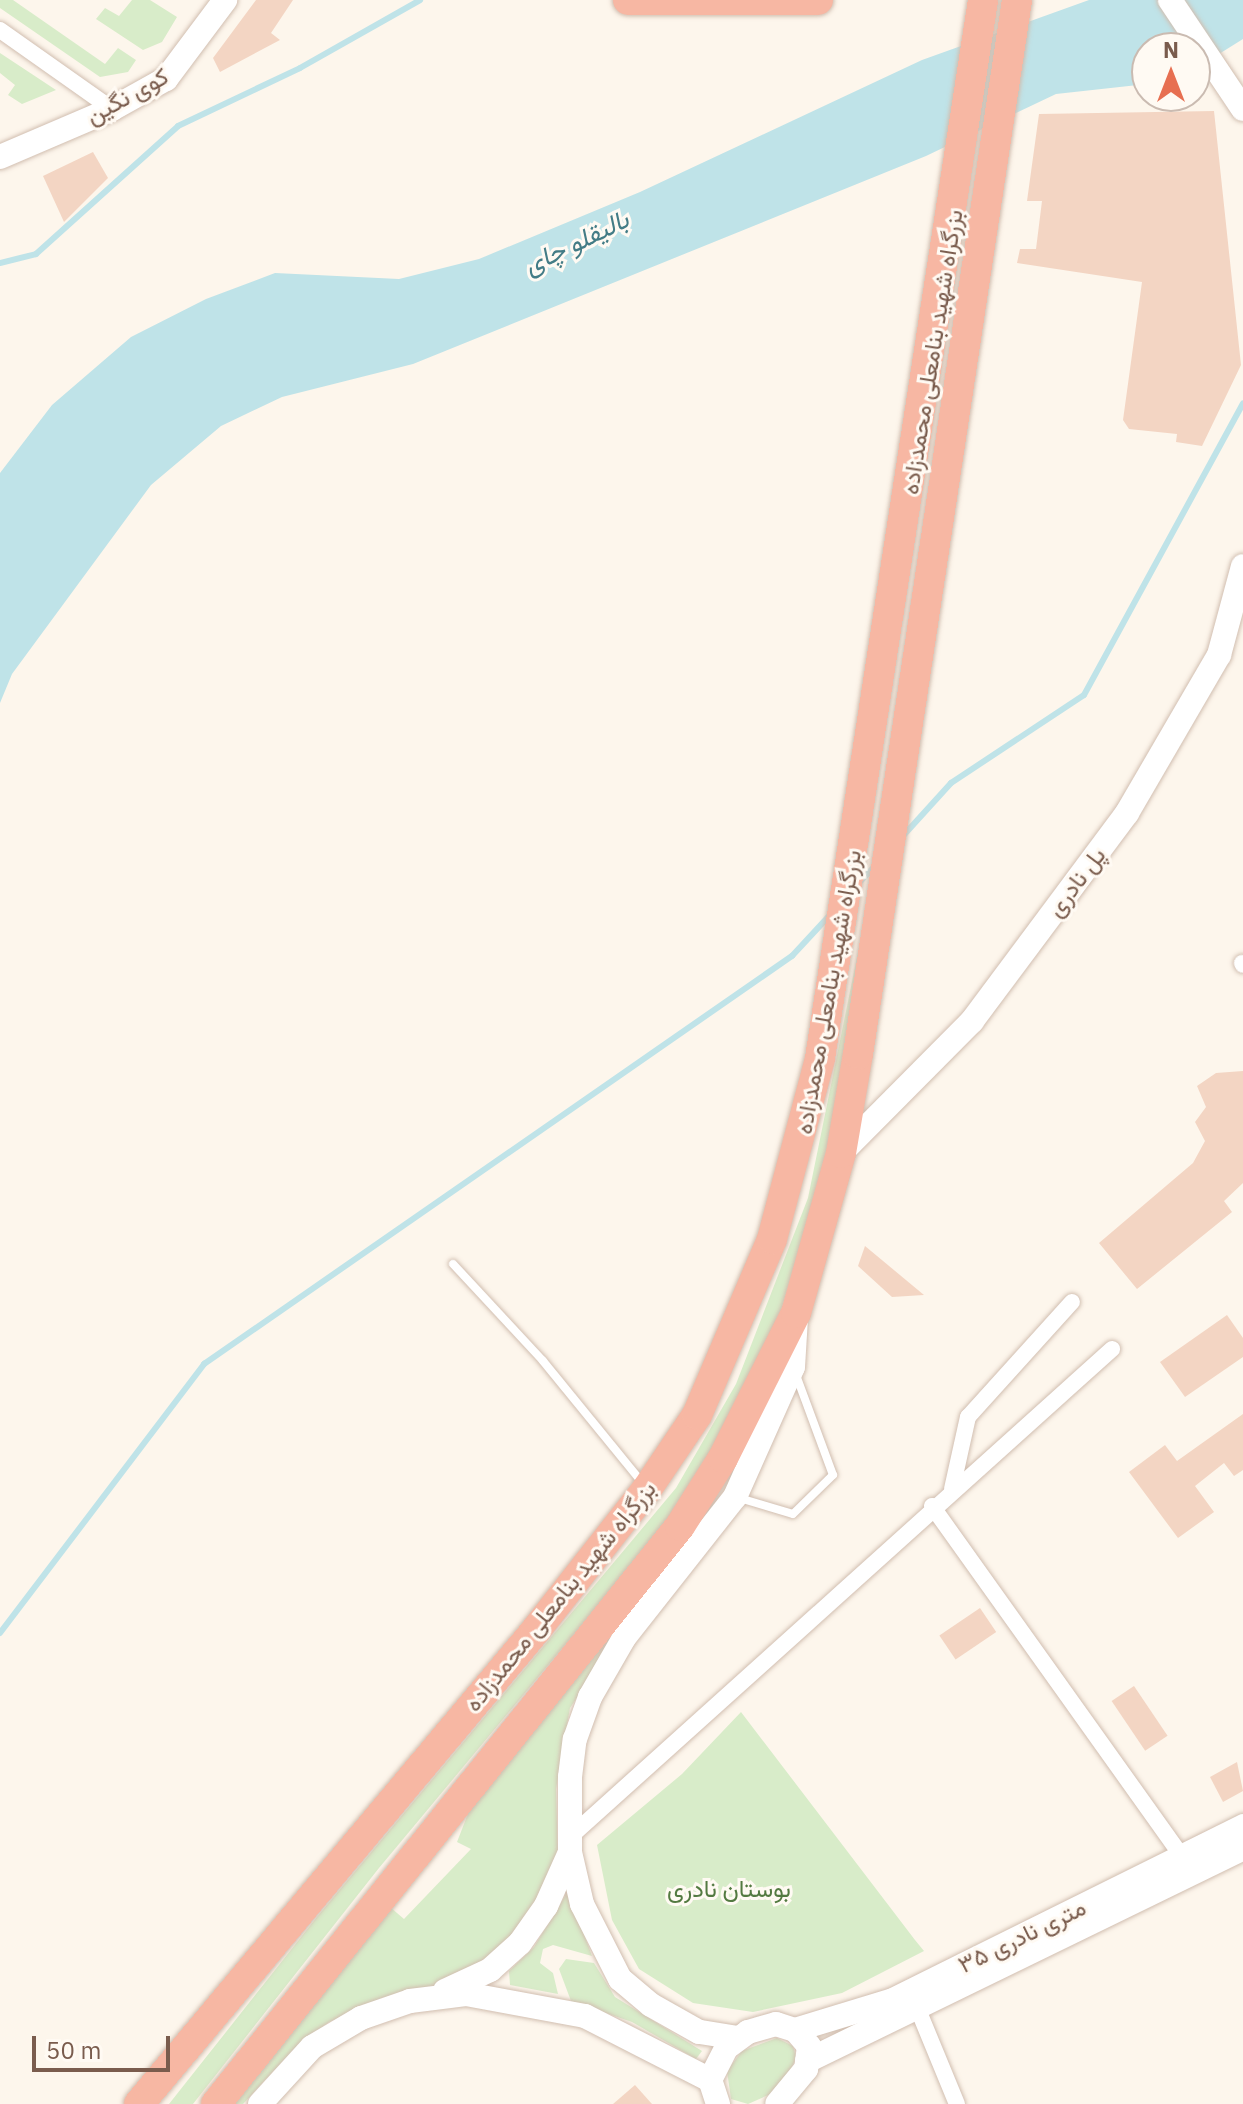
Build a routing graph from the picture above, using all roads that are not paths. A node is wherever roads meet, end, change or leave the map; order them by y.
1 (225, 0) edge
2 (628, 0) edge
3 (818, 0) edge
4 (983, 0) edge
5 (1017, 0) edge
6 (1170, 0) edge
7 (0, 30) edge
8 (112, 109) junction
9 (1243, 109) edge
10 (0, 157) edge
11 (1243, 566) edge
12 (841, 1153) junction
13 (453, 1264) dead end
14 (1072, 1302) dead end
15 (796, 1313) junction
16 (1112, 1349) dead end
17 (793, 1367) junction
18 (647, 1489) junction
19 (952, 1489) junction
20 (735, 1497) junction
21 (932, 1506) junction
22 (1243, 1826) edge
23 (571, 1844) junction
24 (1243, 1848) edge
25 (1182, 1856) junction
26 (420, 2000) junction
27 (917, 2007) junction
28 (795, 2030) junction
29 (738, 2038) junction
30 (807, 2061) junction
31 (710, 2080) junction
32 (139, 2104) edge
33 (216, 2104) edge
34 (260, 2104) edge
35 (718, 2104) edge
36 (777, 2104) edge
37 (957, 2104) edge

1 - 8 street, کوی نگین
2 - 3 highway
4 - 18 highway, بزرگراه شهید بنامعلی محمدزاده
5 - 12 highway, بزرگراه شهید بنامعلی محمدزاده
6 - 9 street
7 - 8 street
8 - 10 street, کوی نگین
11 - 12 street, پل نادری
12 - 15 highway, بزرگراه شهید بنامعلی محمدزاده
13 - 18 lane
14 - 19 street
15 - 17 street
15 - 33 highway, بزرگراه شهید بنامعلی محمدزاده
16 - 19 street
17 - 20 street
17 - 20 lane
18 - 32 highway, بزرگراه شهید بنامعلی محمدزاده
19 - 21 street
20 - 23 street
21 - 23 street
21 - 25 street
22 - 25 street, ۳۵ متری نادری
23 - 26 street
23 - 29 street
24 - 27 street, ۳۵ متری نادری
25 - 28 street, ۳۵ متری نادری
26 - 31 street
26 - 34 street
27 - 30 street, ۳۵ متری نادری
27 - 37 street
28 - 29 street, ۳۵ متری نادری
28 - 30 street
29 - 31 street
30 - 36 street
31 - 35 street

